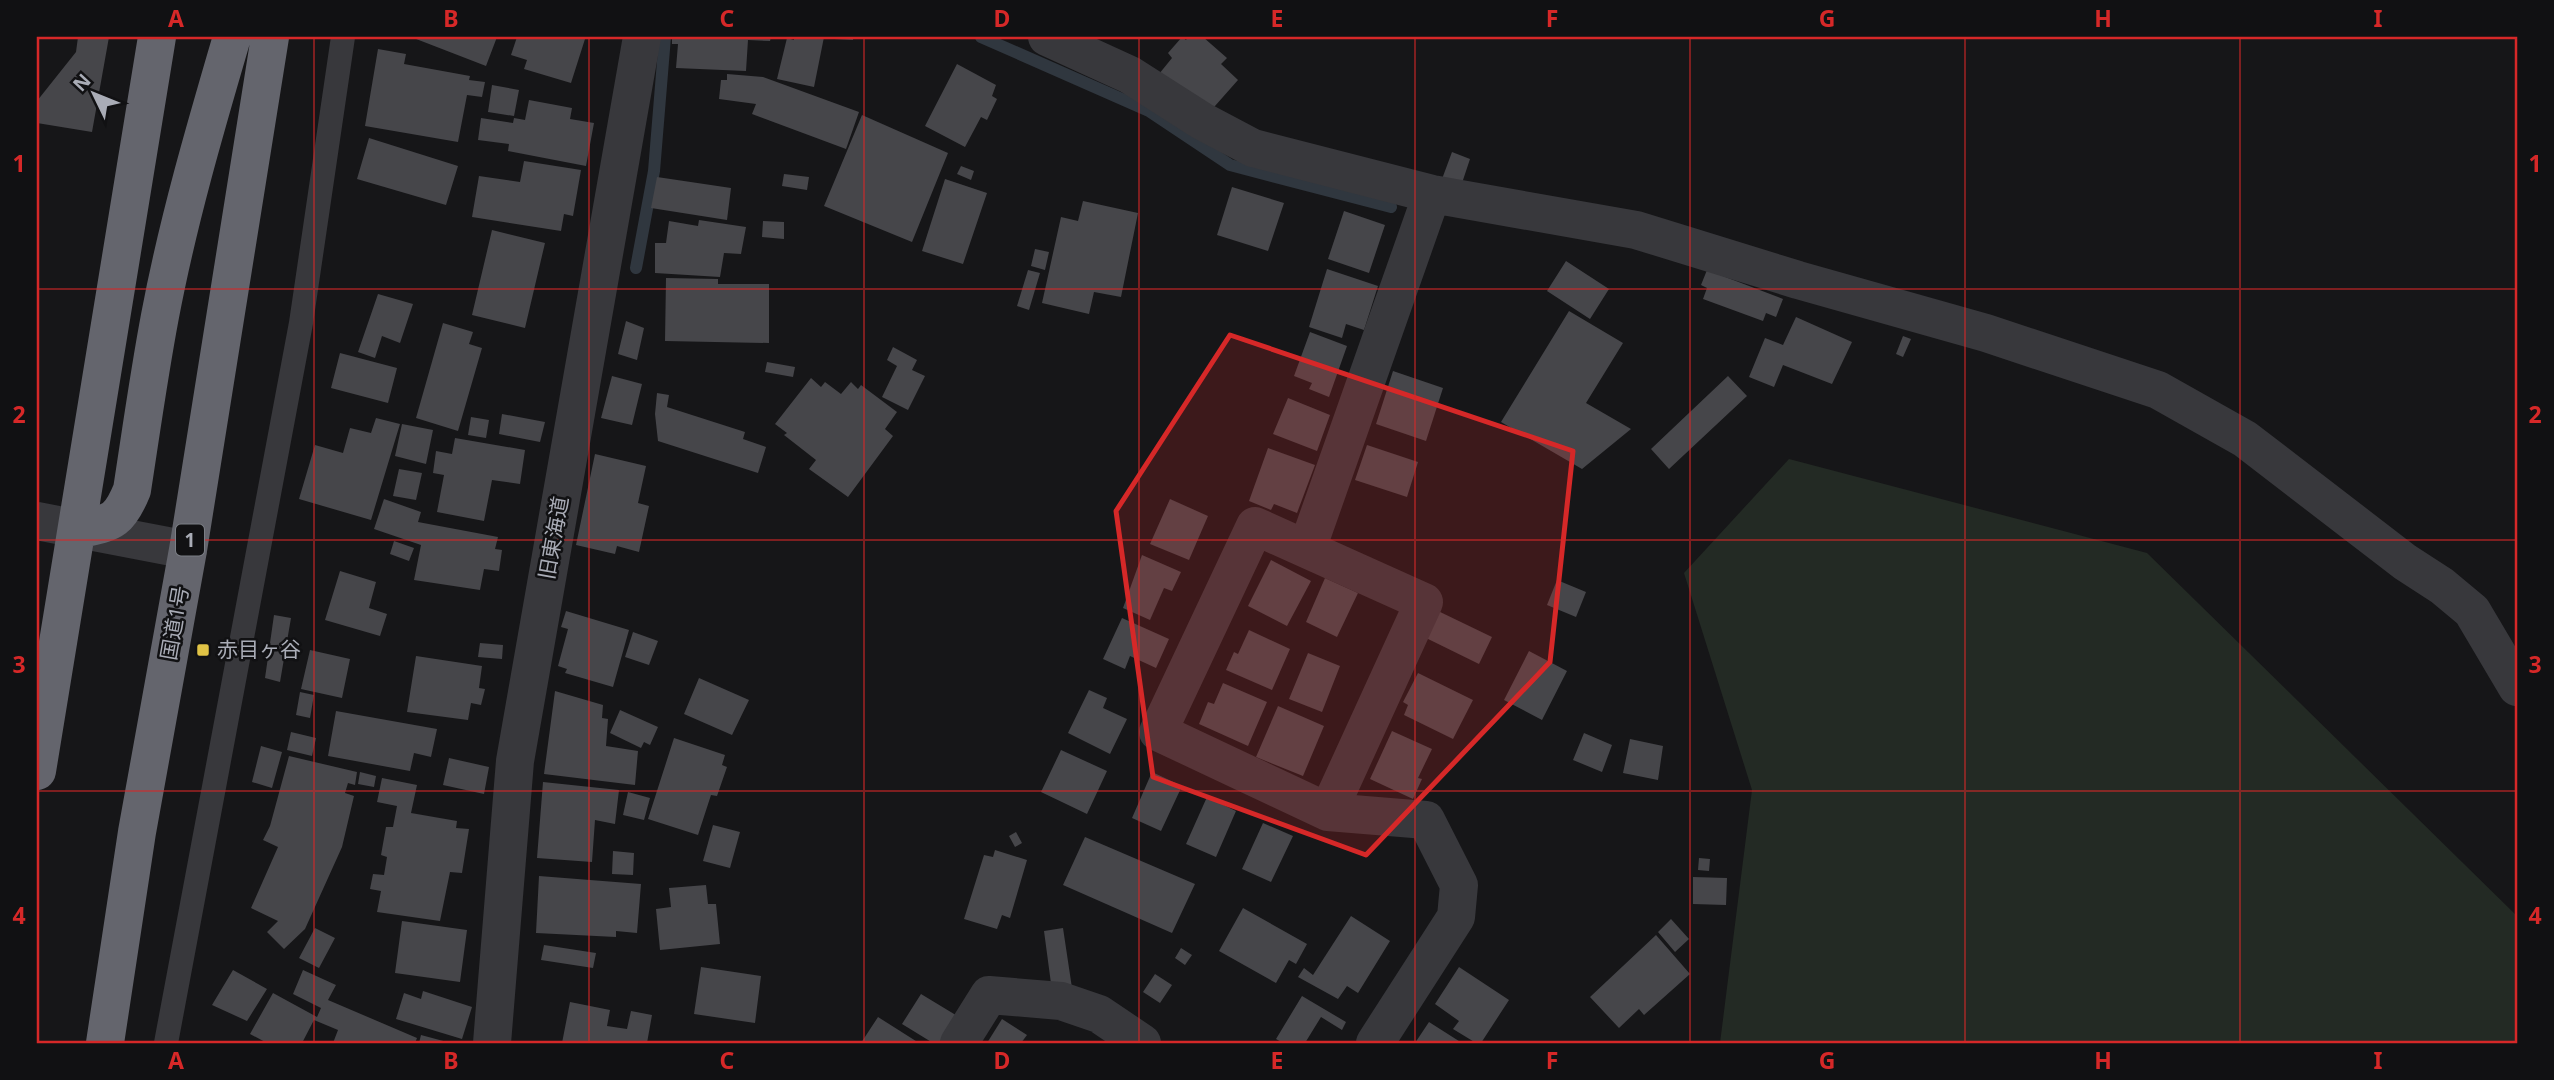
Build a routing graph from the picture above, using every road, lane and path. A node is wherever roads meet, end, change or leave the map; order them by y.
1 (157, 37) edge
2 (232, 37) edge
3 (270, 37) edge
4 (342, 37) edge
5 (642, 37) edge
6 (1048, 37) edge
7 (1432, 194) junction
8 (37, 522) edge
9 (77, 530) junction
10 (1307, 549) junction
11 (188, 551) junction
12 (2517, 687) edge
13 (37, 771) edge
14 (1328, 812) junction
15 (105, 1043) edge
16 (166, 1043) edge
17 (492, 1043) edge
18 (959, 1043) edge
19 (1142, 1043) edge
20 (1375, 1043) edge

1 - 9 highway
2 - 9 highway
3 - 11 highway, 国道1号 / 1
4 - 16 lane
5 - 17 street, 旧東海道
6 - 7 street
7 - 10 street
7 - 12 street
8 - 9 street
9 - 11 street
9 - 13 highway
10 - 14 street
10 - 14 street
11 - 15 highway, 国道1号 / 1
14 - 20 street
18 - 19 street

